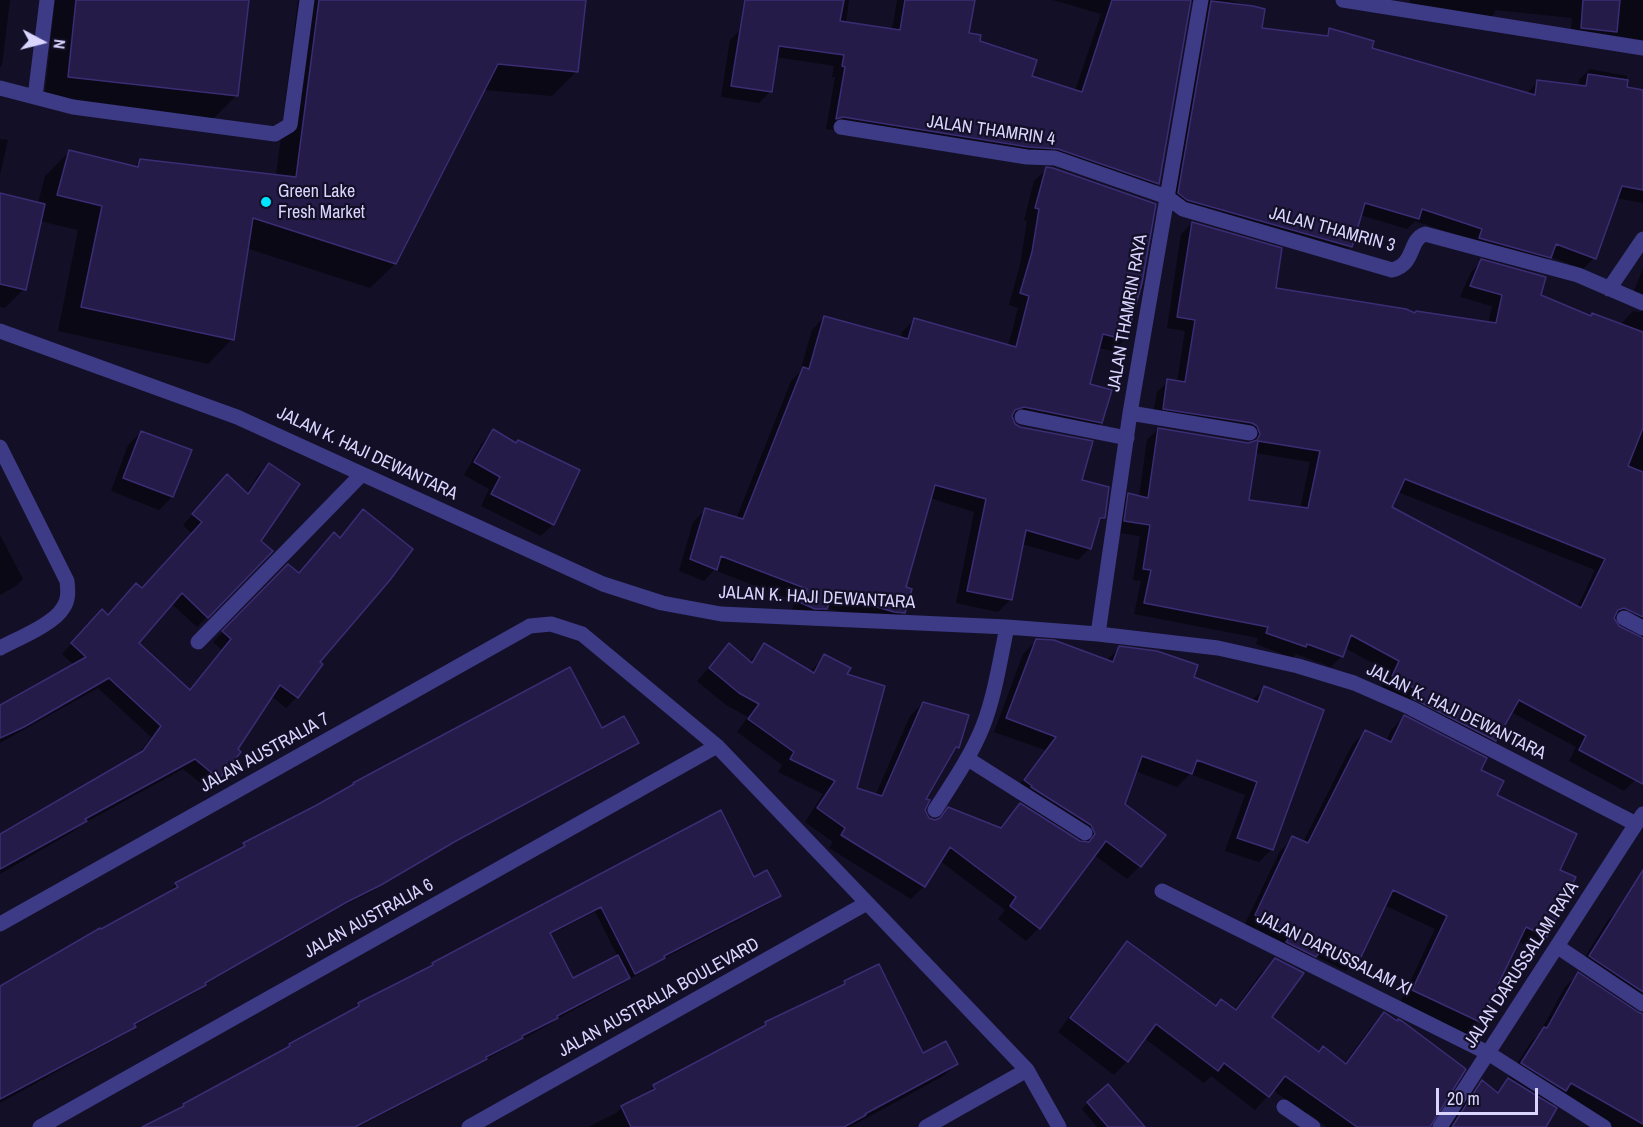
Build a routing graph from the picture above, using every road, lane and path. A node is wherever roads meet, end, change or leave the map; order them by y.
1 (47, 0) edge
2 (307, 0) edge
3 (1201, 0) edge
4 (1343, 0) edge
5 (1643, 48) edge
6 (0, 88) edge
7 (35, 97) junction
8 (841, 127) dead end
9 (1167, 197) junction
10 (1643, 239) edge
11 (1609, 289) junction
12 (1643, 303) edge
13 (0, 332) edge
14 (1130, 413) junction
15 (1022, 417) dead end
16 (1250, 433) dead end
17 (1127, 438) junction
18 (0, 447) edge
19 (362, 474) junction
20 (1624, 618) dead end
21 (1007, 627) junction
22 (1643, 628) edge
23 (1098, 634) junction
24 (198, 642) dead end
25 (0, 648) edge
26 (717, 746) junction
27 (968, 759) junction
28 (935, 810) dead end
29 (1639, 819) edge
30 (1085, 833) dead end
31 (1162, 891) dead end
32 (867, 903) junction
33 (0, 924) edge
34 (1558, 947) junction
35 (1643, 1004) edge
36 (1488, 1053) junction
37 (1027, 1070) junction
38 (1284, 1107) dead end
39 (40, 1127) edge
40 (469, 1127) edge
41 (926, 1127) edge
42 (1059, 1127) edge
43 (1314, 1127) edge
44 (1440, 1127) edge
45 (1604, 1127) edge

1 - 7 street
2 - 7 street
3 - 9 street, JALAN THAMRIN RAYA
4 - 5 street
6 - 7 street
8 - 9 street, JALAN THAMRIN 4
9 - 11 street, JALAN THAMRIN 3
9 - 14 street, JALAN THAMRIN RAYA
10 - 11 street
11 - 12 street, JALAN THAMRIN 3
13 - 19 street, JALAN K. HAJI DEWANTARA
14 - 16 street
14 - 17 street, JALAN THAMRIN RAYA
15 - 17 street
17 - 23 street, JALAN THAMRIN RAYA
18 - 25 street
19 - 21 street, JALAN K. HAJI DEWANTARA
19 - 24 street
20 - 22 street
21 - 23 street, JALAN K. HAJI DEWANTARA
21 - 27 street
23 - 29 street, JALAN K. HAJI DEWANTARA
26 - 32 street
26 - 33 street, JALAN AUSTRALIA 7
26 - 39 street, JALAN AUSTRALIA 6
27 - 28 street
27 - 30 street
29 - 34 street, JALAN DARUSSALAM RAYA
31 - 36 street, JALAN DARUSSALAM XI
32 - 37 street
32 - 40 street, JALAN AUSTRALIA BOULEVARD
34 - 35 street
34 - 36 street, JALAN DARUSSALAM RAYA
36 - 44 street, JALAN DARUSSALAM RAYA
36 - 45 street, JALAN DARUSSALAM XI
37 - 41 street
37 - 42 street
38 - 43 street

